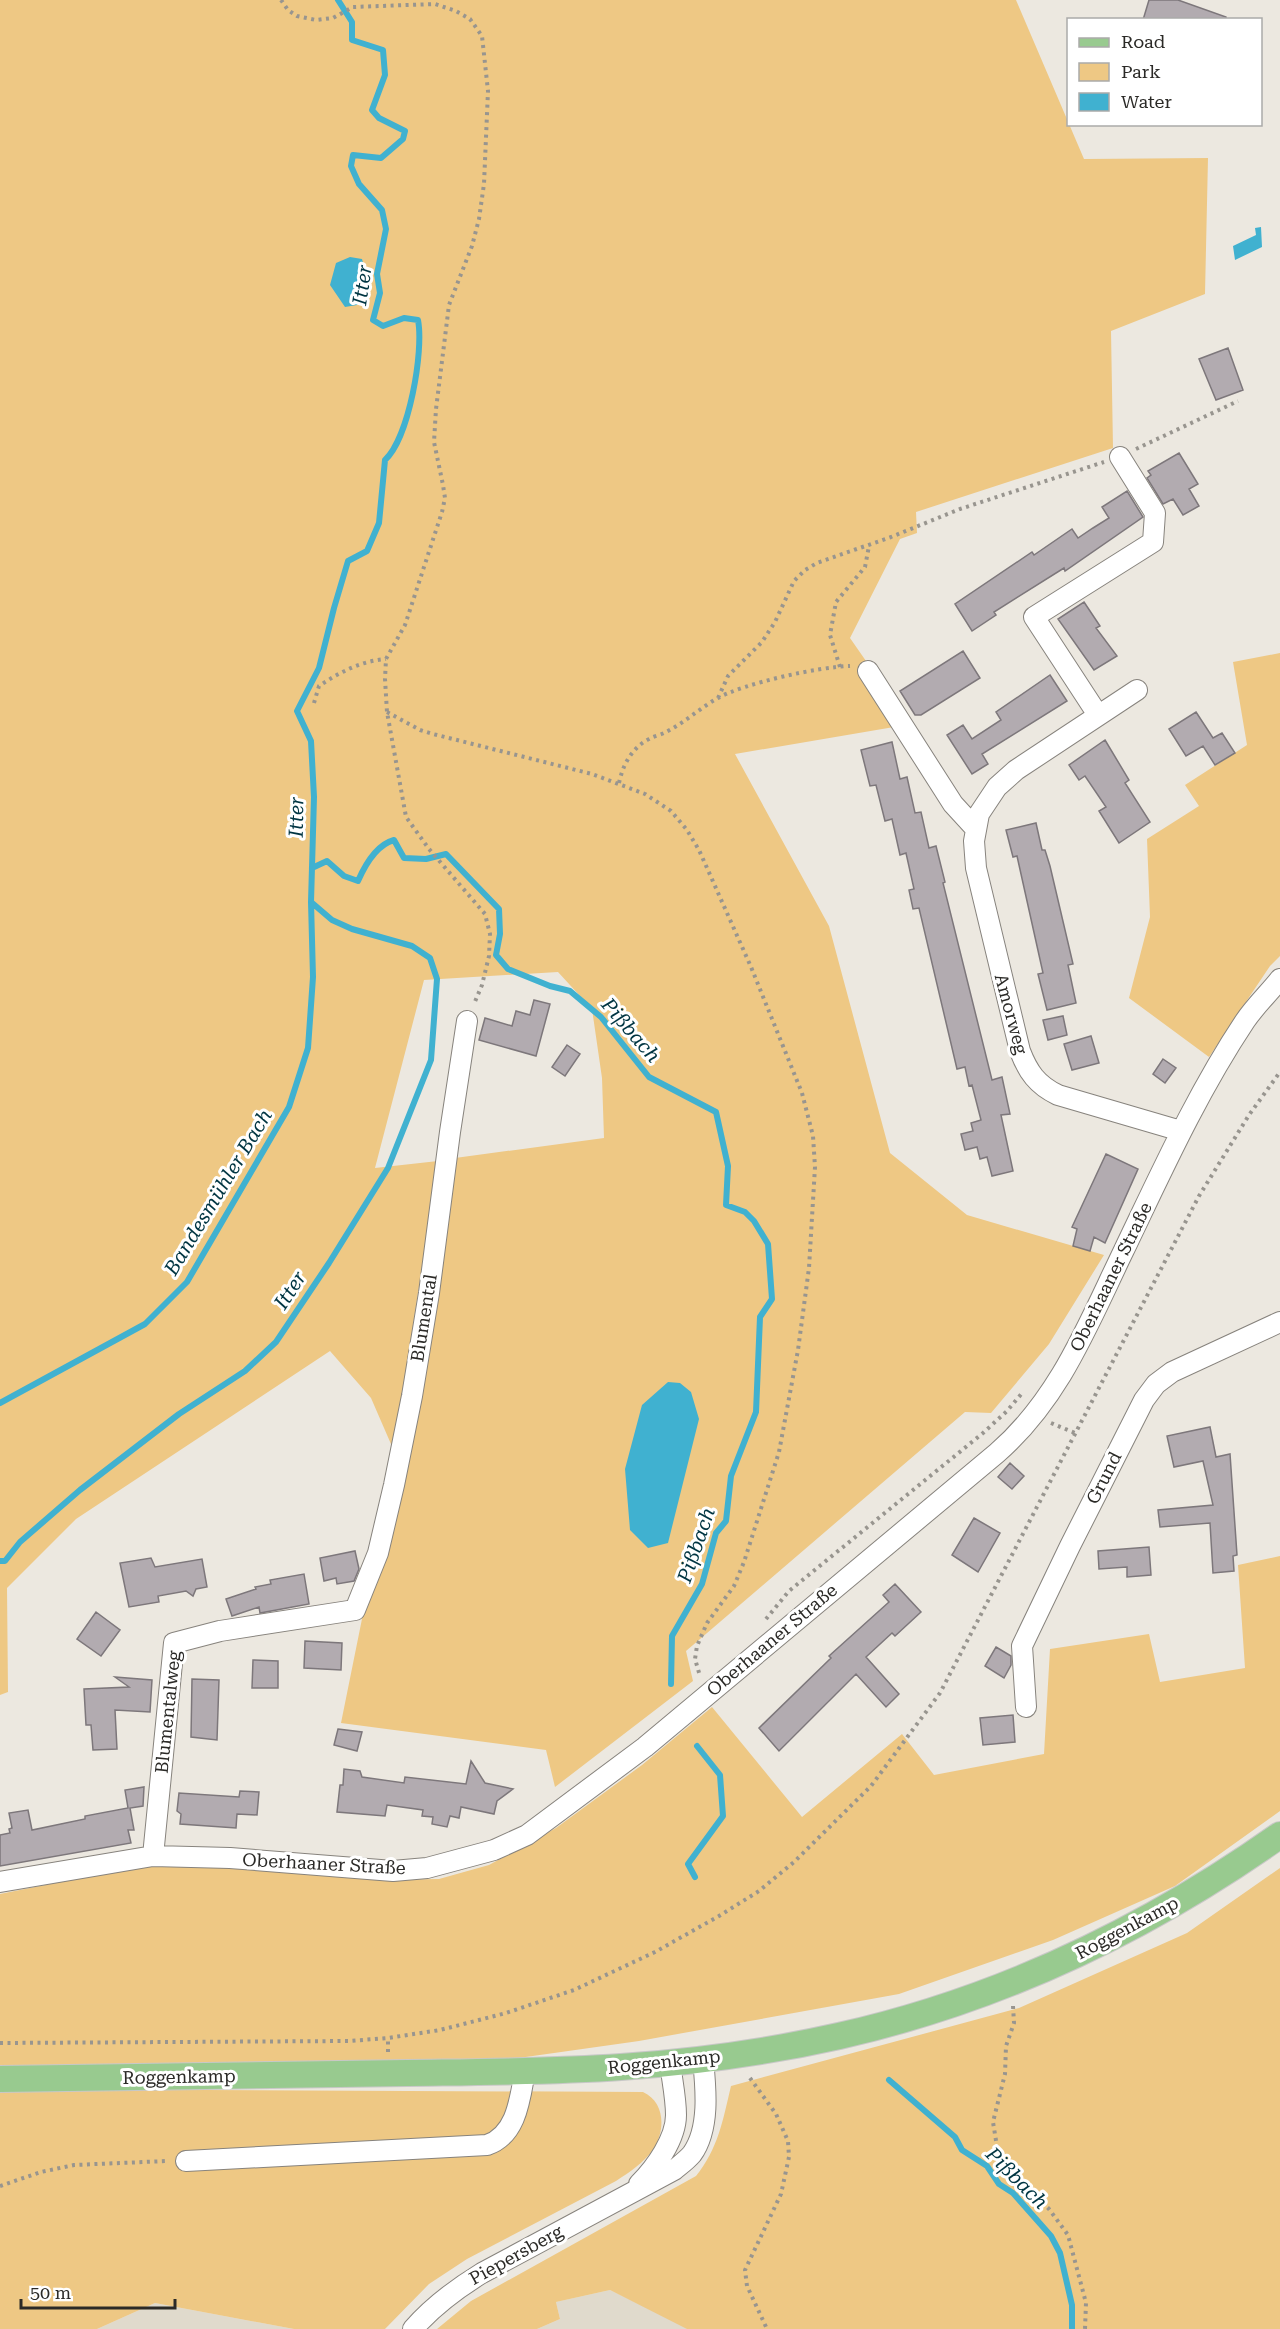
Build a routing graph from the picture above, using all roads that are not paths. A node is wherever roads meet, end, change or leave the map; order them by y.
1 (1119, 457) road end
2 (868, 671) dead end
3 (1137, 690) dead end
4 (1098, 716) junction
5 (975, 828) junction
6 (1280, 979) edge
7 (467, 1021) road end
8 (1181, 1131) junction
9 (1280, 1322) edge
10 (355, 1610) joint
11 (1026, 1707) dead end
12 (1280, 1835) edge
13 (153, 1856) junction
14 (0, 1882) edge
15 (703, 2059) junction
16 (670, 2063) junction
17 (525, 2071) junction
18 (0, 2079) edge
19 (186, 2161) road end
20 (629, 2194) junction
21 (413, 2329) edge

1 - 4 street
2 - 5 street
3 - 4 street, Amorweg
4 - 5 street, Amorweg
5 - 8 street, Amorweg
6 - 8 street, Oberhaaner Straße
7 - 10 street, Blumental
8 - 13 street, Oberhaaner Straße
9 - 11 street, Grund
10 - 13 street, Blumentalweg
12 - 15 main road, Roggenkamp
13 - 14 street, Oberhaaner Straße
15 - 16 main road, Roggenkamp
15 - 20 street, Piepersberg
16 - 17 main road, Roggenkamp
16 - 20 street, Piepersberg
17 - 18 main road, Roggenkamp
17 - 19 street
20 - 21 street, Piepersberg

